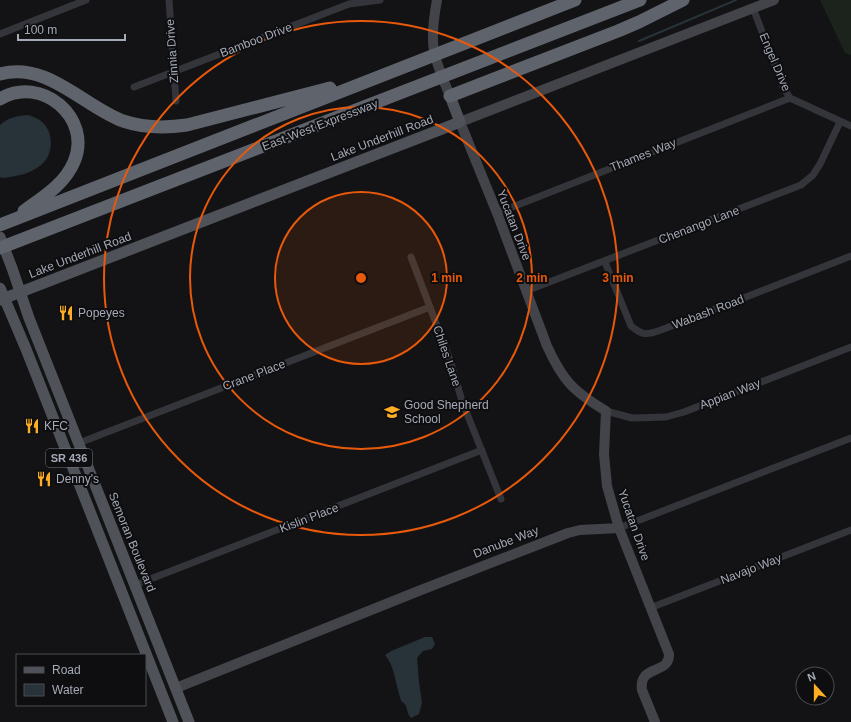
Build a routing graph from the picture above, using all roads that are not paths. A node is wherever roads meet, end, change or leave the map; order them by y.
1 (86, 0) edge
2 (169, 0) edge
3 (380, 0) edge
4 (437, 0) edge
5 (575, 0) edge
6 (640, 0) edge
7 (683, 0) edge
8 (774, 0) edge
9 (753, 8) junction
10 (0, 34) edge
11 (396, 70) junction
12 (174, 72) junction
13 (0, 74) edge
14 (134, 87) dead end
15 (450, 96) junction
16 (790, 98) junction
17 (0, 99) edge
18 (176, 101) dead end
19 (460, 122) junction
20 (840, 122) junction
21 (851, 126) edge
22 (497, 213) junction
23 (5, 223) edge
24 (0, 237) edge
25 (0, 248) edge
26 (851, 256) edge
27 (411, 257) dead end
28 (604, 262) junction
29 (526, 291) junction
30 (20, 292) junction
31 (1, 296) edge
32 (430, 307) junction
33 (851, 347) edge
34 (606, 410) junction
35 (851, 438) edge
36 (79, 443) junction
37 (482, 450) junction
38 (501, 499) dead end
39 (619, 528) junction
40 (851, 530) edge
41 (135, 585) junction
42 (650, 608) junction
43 (153, 671) junction
44 (176, 688) junction
45 (161, 691) junction
46 (184, 708) junction
47 (173, 722) edge
48 (189, 722) edge
49 (655, 722) edge

1 - 10 street
2 - 12 street, Zinnia Drive
3 - 12 street, Bamboo Drive
4 - 15 street, Yucatan Drive
5 - 11 highway, East-West Expressway
6 - 25 highway, East-West Expressway
7 - 15 highway
8 - 9 street, Lake Underhill Road
9 - 16 street, Engel Drive
9 - 19 street, Lake Underhill Road
11 - 13 highway
11 - 23 highway, East-West Expressway
12 - 14 street, Bamboo Drive
12 - 18 street, Zinnia Drive
15 - 19 main road, Yucatan Drive
16 - 20 street, Engel Drive
16 - 22 street, Thames Way
17 - 23 highway
19 - 22 street, Yucatan Drive
19 - 30 main road, Lake Underhill Road
20 - 21 street, Engel Drive
20 - 28 street, Chenango Lane
22 - 29 street, Yucatan Drive
24 - 30 main road, Semoran Boulevard / SR 436
26 - 28 street, Wabash Road
27 - 32 street, Chiles Lane
28 - 29 street, Chenango Lane
29 - 34 street, Yucatan Drive
30 - 31 main road, Lake Underhill Road
30 - 36 main road, Semoran Boulevard / SR 436
31 - 43 main road, SR 436
32 - 36 street, Crane Place
32 - 37 street, Chiles Lane
33 - 34 street, Appian Way
34 - 39 street, Yucatan Drive
35 - 39 street, Danube Way
36 - 41 main road, Semoran Boulevard / SR 436
37 - 38 street, Chiles Lane
37 - 41 street, Kislin Place
39 - 42 street, Yucatan Drive
39 - 44 street, Danube Way
40 - 42 street, Navajo Way
41 - 44 main road, Semoran Boulevard / SR 436
42 - 49 street, Yucatan Drive
43 - 44 main road
43 - 45 main road, SR 436
44 - 46 main road, Semoran Boulevard / SR 436
45 - 46 main road
45 - 47 main road, SR 436
46 - 48 main road, Semoran Boulevard / SR 436

